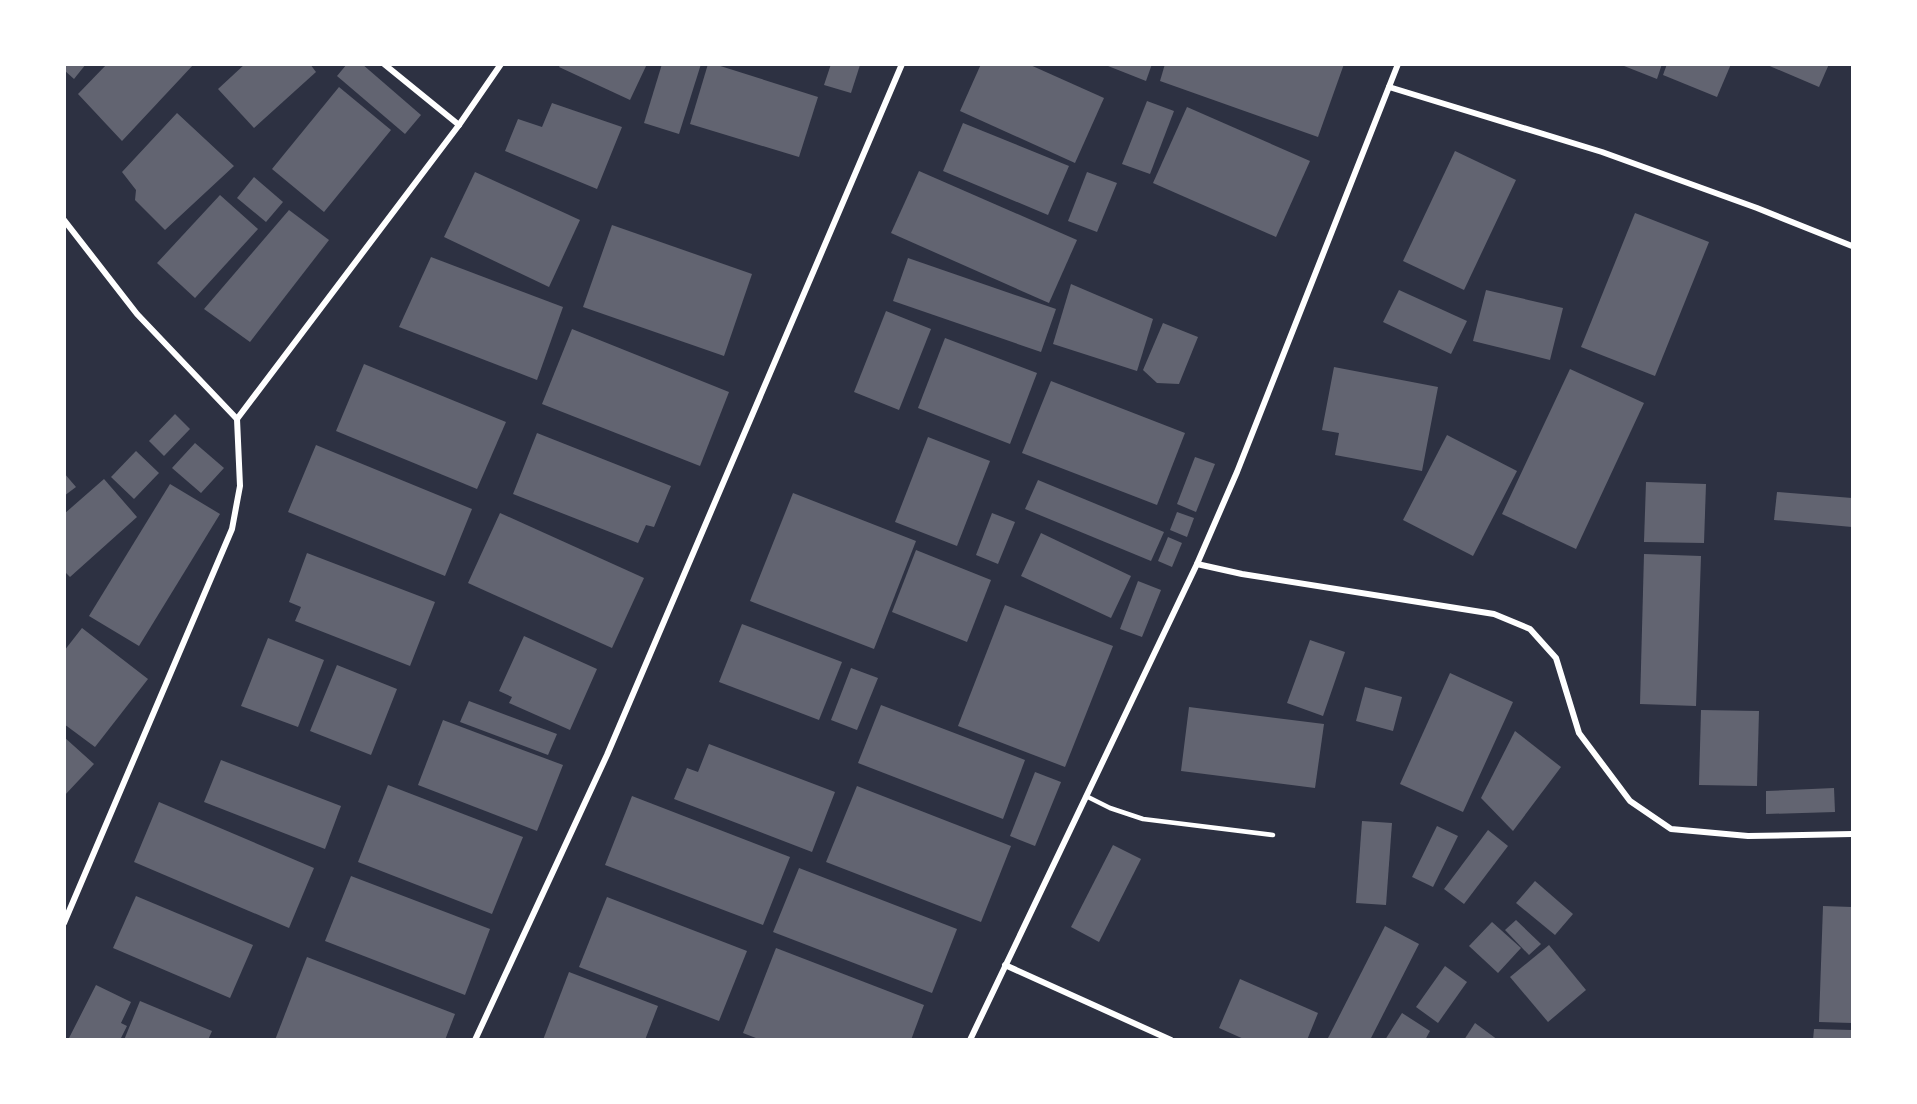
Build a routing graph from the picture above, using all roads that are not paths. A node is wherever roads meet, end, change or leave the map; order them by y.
1 (384, 64) edge
2 (501, 64) edge
3 (902, 64) edge
4 (1398, 64) edge
5 (1389, 87) junction
6 (459, 125) junction
7 (64, 220) edge
8 (1852, 246) edge
9 (237, 419) junction
10 (1197, 564) junction
11 (1086, 796) junction
12 (1852, 834) edge
13 (1273, 835) dead end
14 (64, 923) edge
15 (1005, 965) junction
16 (475, 1040) edge
17 (970, 1040) edge
18 (1171, 1040) edge

1 - 6 street
2 - 6 street
3 - 16 street
4 - 5 street
5 - 8 street
5 - 10 street
6 - 9 street
7 - 9 street
9 - 14 street
10 - 11 street
10 - 12 street
11 - 13 lane
11 - 15 street
15 - 17 street
15 - 18 street

